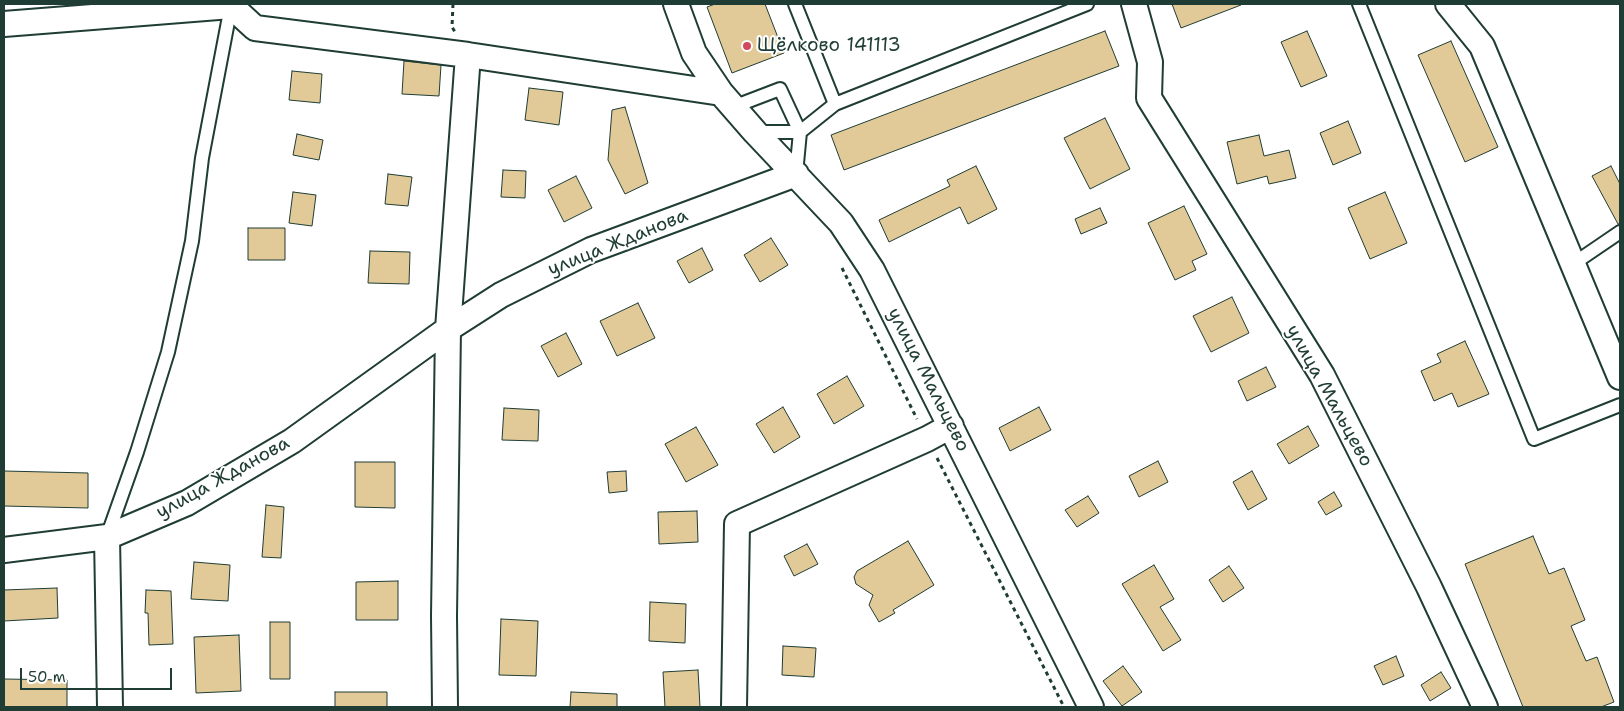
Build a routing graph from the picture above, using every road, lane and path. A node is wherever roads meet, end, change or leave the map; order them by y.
1 (676, 4) edge
2 (795, 4) edge
3 (1087, 4) edge
4 (1134, 4) edge
5 (1359, 4) edge
6 (1448, 4) edge
7 (231, 6) junction
8 (4, 24) edge
9 (468, 55) junction
10 (727, 100) junction
11 (835, 104) junction
12 (755, 132) junction
13 (800, 132) junction
14 (796, 174) junction
15 (1620, 232) edge
16 (1573, 264) junction
17 (448, 329) junction
18 (1620, 378) edge
19 (1620, 405) edge
20 (952, 426) junction
21 (108, 537) junction
22 (4, 550) edge
23 (110, 707) edge
24 (445, 707) edge
25 (734, 707) edge
26 (1090, 707) edge
27 (1485, 707) edge

1 - 10 street, улица Мальцево
2 - 11 lane
3 - 11 lane
4 - 27 street, улица Мальцево
5 - 19 lane
6 - 16 street
7 - 8 street
7 - 9 street
7 - 21 lane
9 - 10 street
9 - 17 street
10 - 12 street, улица Мальцево
10 - 13 lane
11 - 13 lane
12 - 13 lane
12 - 14 street, улица Мальцево
13 - 14 lane
14 - 17 street, улица Жданова
14 - 20 street, улица Мальцево
15 - 16 lane
16 - 18 street
17 - 21 street, улица Жданова
17 - 24 street
20 - 25 street
20 - 26 street, улица Мальцево
21 - 22 street, улица Жданова
21 - 23 street

